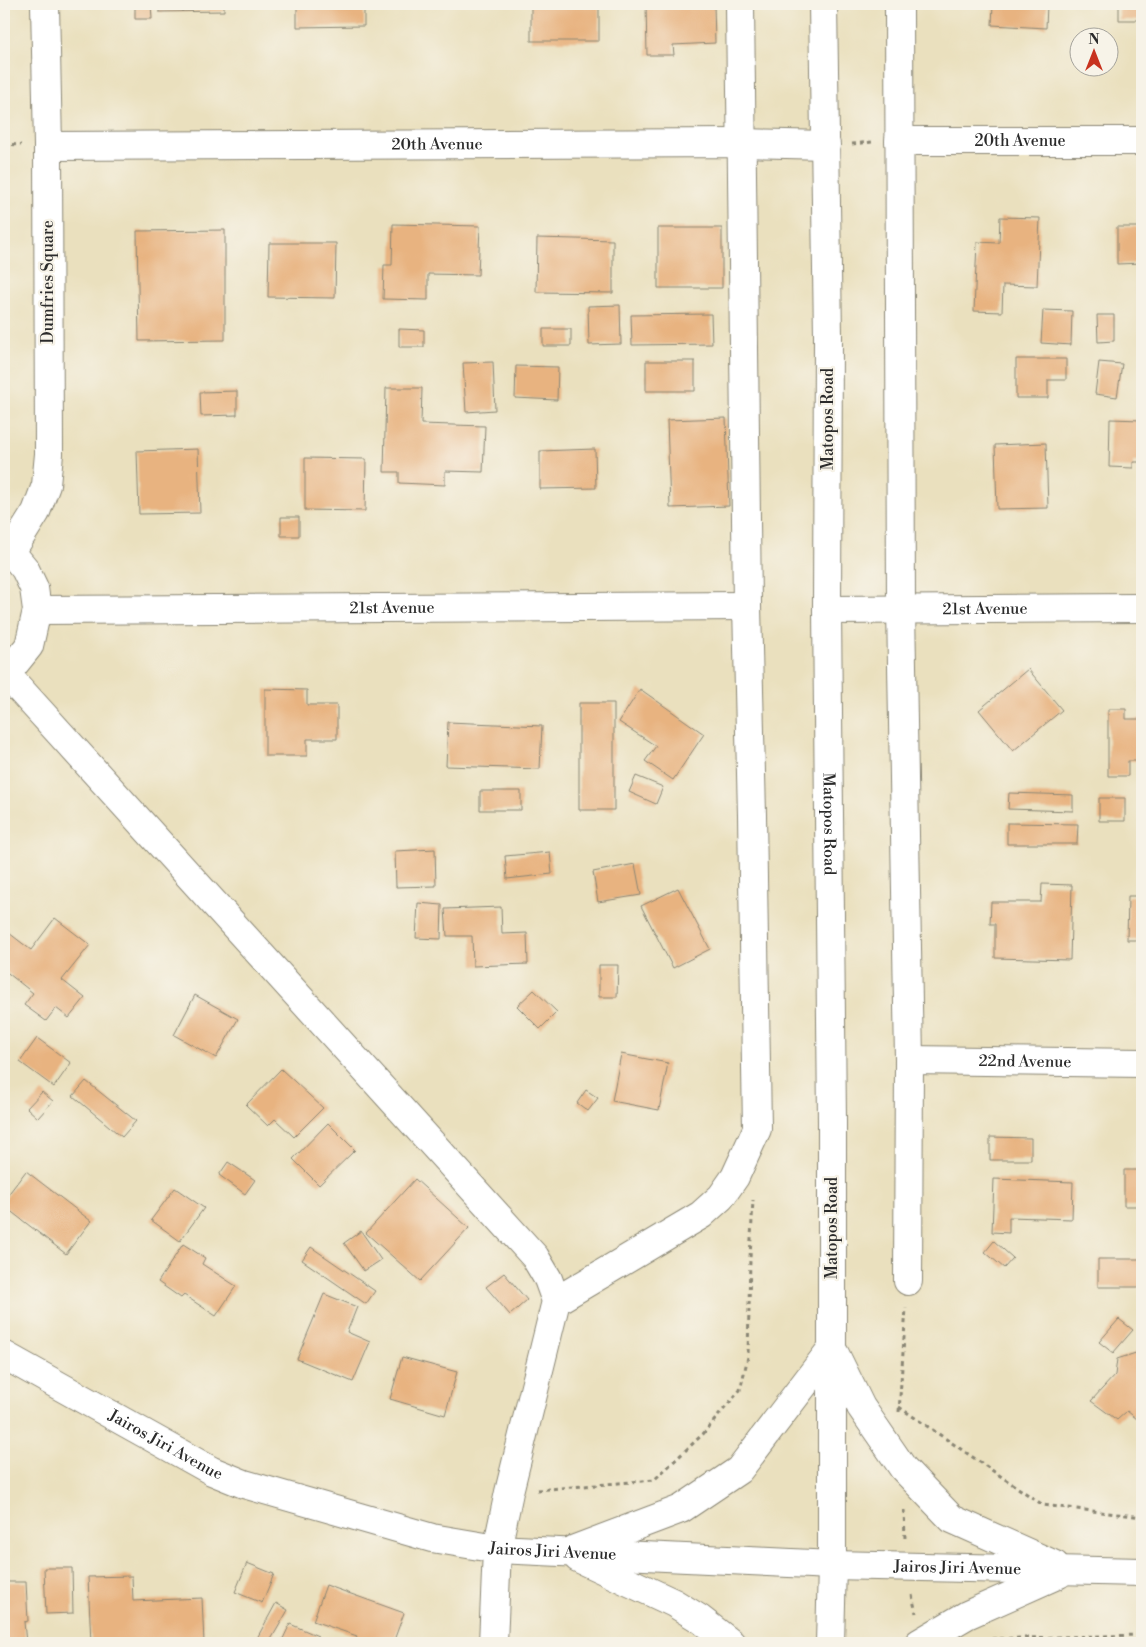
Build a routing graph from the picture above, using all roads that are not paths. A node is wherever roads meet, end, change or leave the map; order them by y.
1 (45, 4) edge
2 (740, 4) edge
3 (823, 4) edge
4 (899, 4) edge
5 (899, 141) junction
6 (1142, 141) edge
7 (742, 143) junction
8 (826, 145) junction
9 (48, 146) junction
10 (7, 550) edge
11 (747, 606) junction
12 (1142, 608) edge
13 (901, 609) junction
14 (37, 610) junction
15 (827, 610) junction
16 (5, 676) edge
17 (908, 1060) junction
18 (1142, 1063) edge
19 (908, 1281) dead end
20 (556, 1301) junction
21 (832, 1348) junction
22 (4, 1356) edge
23 (497, 1549) junction
24 (566, 1552) junction
25 (832, 1565) junction
26 (1067, 1571) junction
27 (1142, 1572) edge
28 (493, 1643) edge
29 (731, 1643) edge
30 (830, 1643) edge
31 (920, 1643) edge

1 - 9 street, Dumfries Square
2 - 7 street
3 - 8 street, Matopos Road
4 - 5 street
5 - 6 street, 20th Avenue
5 - 13 street
7 - 8 street, 20th Avenue
7 - 9 street, 20th Avenue
7 - 11 street
8 - 15 street, Matopos Road
9 - 10 street, Dumfries Square
10 - 14 street
11 - 14 street, 21st Avenue
11 - 20 street
12 - 13 street, 21st Avenue
13 - 15 street, 21st Avenue
13 - 17 street
14 - 16 street
15 - 21 street, Matopos Road
16 - 20 street
17 - 18 street, 22nd Avenue
17 - 19 street
20 - 23 street
21 - 24 street
21 - 25 street, Matopos Road
21 - 26 street
22 - 23 street, Jairos Jiri Avenue
23 - 24 street, Jairos Jiri Avenue
23 - 28 street
24 - 25 street, Jairos Jiri Avenue
24 - 29 street
25 - 26 street, Jairos Jiri Avenue
25 - 30 street, Matopos Road
26 - 27 street, Jairos Jiri Avenue
26 - 31 street

